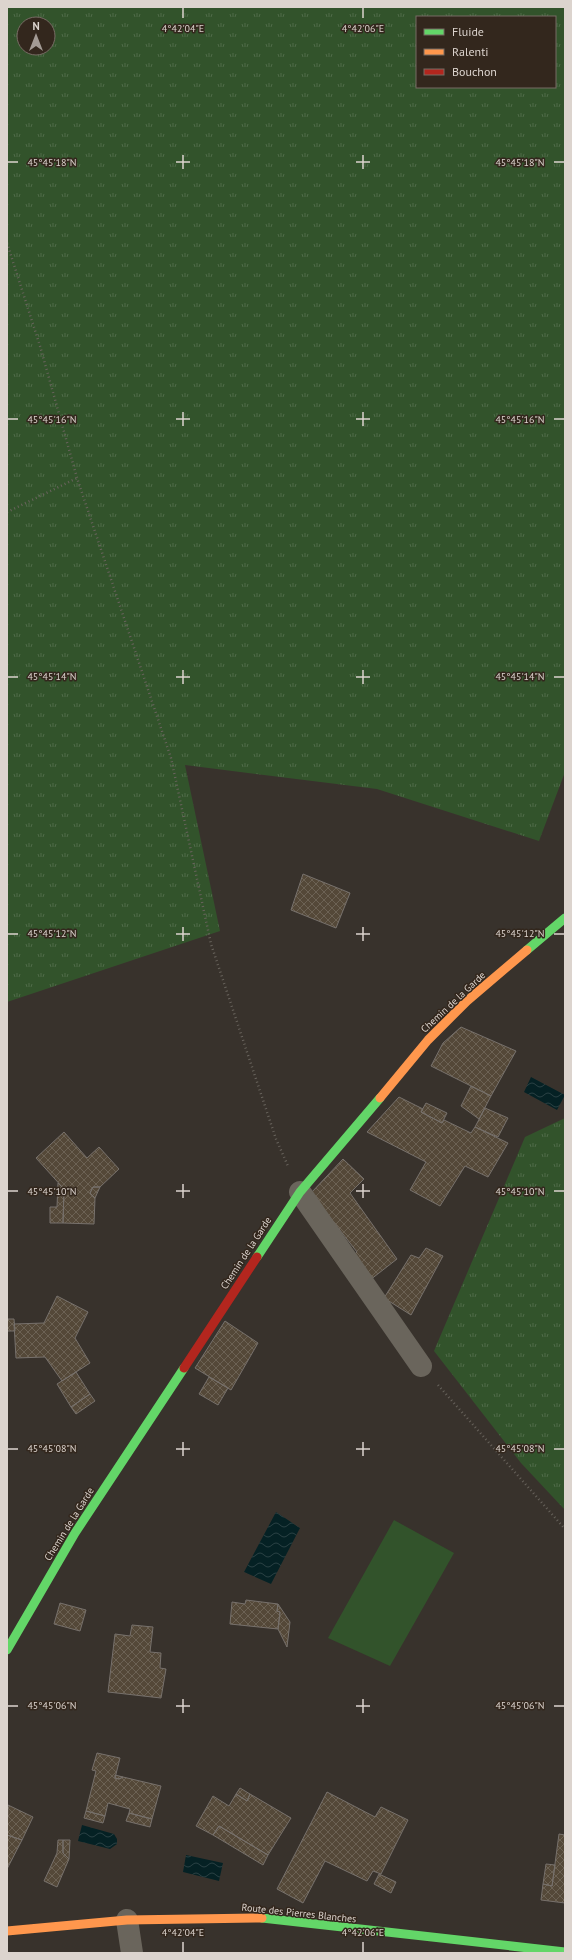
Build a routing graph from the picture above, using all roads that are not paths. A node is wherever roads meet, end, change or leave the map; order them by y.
1 (565, 918) edge
2 (300, 1192) junction
3 (422, 1366) road end
4 (7, 1650) edge
5 (127, 1920) junction
6 (7, 1931) edge
7 (565, 1952) edge
8 (132, 1953) edge

1 - 2 street, Chemin de la Garde
2 - 3 street
2 - 4 street, Chemin de la Garde
5 - 6 street, Route des Pierres Blanches
5 - 7 street, Route des Pierres Blanches
5 - 8 street

